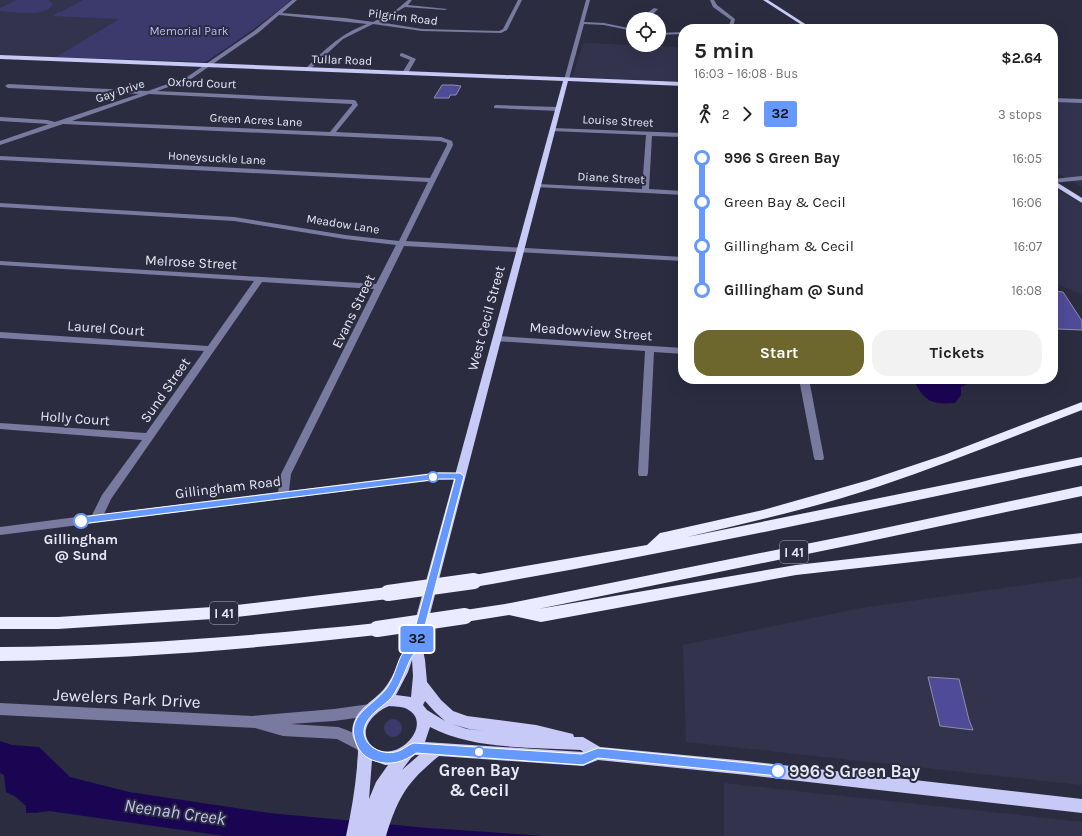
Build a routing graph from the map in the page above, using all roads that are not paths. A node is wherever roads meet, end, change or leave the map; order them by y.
1 (295, 0) edge
2 (410, 0) edge
3 (520, 0) edge
4 (588, 0) edge
5 (712, 0) edge
6 (765, 0) edge
7 (404, 6) junction
8 (445, 9) dead end
9 (656, 9) dead end
10 (652, 12) edge
11 (278, 14) junction
12 (372, 23) junction
13 (581, 23) junction
14 (732, 24) edge
15 (803, 24) edge
16 (626, 29) edge
17 (678, 33) edge
18 (666, 34) edge
19 (248, 37) junction
20 (261, 38) dead end
21 (402, 55) dead end
22 (0, 57) edge
23 (207, 65) junction
24 (308, 69) junction
25 (405, 73) junction
26 (566, 79) junction
27 (678, 84) edge
28 (8, 86) dead end
29 (150, 92) junction
30 (1058, 100) edge
31 (1082, 101) edge
32 (496, 107) dead end
33 (558, 110) junction
34 (0, 119) edge
35 (63, 122) junction
36 (55, 124) junction
37 (553, 130) junction
38 (332, 134) junction
39 (649, 134) junction
40 (678, 136) edge
41 (449, 141) joint
42 (0, 143) edge
43 (0, 158) edge
44 (1082, 173) edge
45 (1058, 177) edge
46 (1082, 178) edge
47 (1058, 179) edge
48 (432, 180) junction
49 (1062, 180) junction
50 (1058, 182) edge
51 (538, 186) junction
52 (645, 191) junction
53 (1082, 192) edge
54 (678, 193) edge
55 (1082, 200) edge
56 (0, 206) edge
57 (402, 243) junction
58 (522, 250) junction
59 (678, 259) edge
60 (0, 263) edge
61 (260, 279) junction
62 (380, 287) junction
63 (0, 335) edge
64 (498, 339) junction
65 (210, 349) junction
66 (650, 349) junction
67 (678, 351) edge
68 (805, 384) edge
69 (1082, 406) edge
70 (0, 426) edge
71 (149, 437) junction
72 (819, 458) dead end
73 (1082, 461) edge
74 (643, 474) dead end
75 (460, 476) junction
76 (1082, 491) edge
77 (283, 496) junction
78 (96, 519) junction
79 (0, 531) edge
80 (1082, 538) edge
81 (652, 548) junction
82 (505, 610) junction
83 (0, 623) edge
84 (415, 645) junction
85 (0, 654) edge
86 (419, 683) junction
87 (374, 707) junction
88 (0, 709) edge
89 (419, 710) junction
90 (252, 722) junction
91 (583, 744) junction
92 (363, 746) junction
93 (436, 750) junction
94 (410, 751) junction
95 (598, 753) junction
96 (1082, 806) edge
97 (371, 815) junction
98 (354, 836) edge
99 (365, 836) edge
100 (378, 836) edge

1 - 11 street, Gay Drive
2 - 7 street
3 - 12 street, Pilgrim Road
4 - 13 street, West Cecil Street
5 - 14 street
6 - 15 main road
7 - 8 street
7 - 12 street
9 - 10 street
11 - 12 street, Pilgrim Road
11 - 19 street, Gay Drive
12 - 24 street
13 - 16 street
13 - 26 street, West Cecil Street
17 - 18 street
19 - 20 street
19 - 23 street, Gay Drive
21 - 25 street
22 - 23 main road, Tullar Road
23 - 24 main road, Tullar Road
23 - 29 street, Gay Drive
24 - 25 main road, Tullar Road
25 - 26 main road, Tullar Road
26 - 27 main road, Tullar Road
26 - 33 main road, West Cecil Street
28 - 29 street, Oxford Court
29 - 35 street, Gay Drive
29 - 38 street, Oxford Court
30 - 31 street
32 - 33 street
33 - 37 main road, West Cecil Street
34 - 36 street
35 - 36 street, Gay Drive
35 - 38 street, Green Acres Lane
36 - 42 street, Gay Drive
37 - 39 street, Louise Street
37 - 51 main road, West Cecil Street
38 - 41 street, Green Acres Lane
39 - 40 street, Louise Street
39 - 52 street
41 - 48 street, Evans Street
43 - 48 street, Honeysuckle Lane
44 - 45 street
46 - 49 street
47 - 49 street
48 - 57 street, Evans Street
49 - 53 main road
50 - 55 main road
51 - 52 street, Diane Street
51 - 58 main road, West Cecil Street
52 - 54 street, Diane Street
56 - 57 street, Meadow Lane
57 - 58 street, Meadow Lane
57 - 62 street, Evans Street
58 - 59 street, Meadow Lane
58 - 64 main road, West Cecil Street
60 - 61 street, Melrose Street
61 - 62 street, Melrose Street
61 - 65 street, Sund Street
62 - 77 street, Evans Street
63 - 65 street, Laurel Court
64 - 66 street, Meadowview Street
64 - 75 main road, West Cecil Street
65 - 71 street, Sund Street
66 - 67 street, Meadowview Street
66 - 74 street
68 - 72 street
69 - 81 highway
70 - 71 street, Holly Court
71 - 78 street, Sund Street
73 - 81 highway, I 41
75 - 77 street, Gillingham Road
75 - 84 main road, West Cecil Street
76 - 82 highway, I 41
77 - 78 street, Gillingham Road
78 - 79 street, Gillingham Road
80 - 82 highway
81 - 83 highway, I 41, bridge
82 - 85 highway, I 41, bridge
84 - 86 main road, West Cecil Street
84 - 87 main road, West Cecil Street
86 - 89 main road, West Cecil Street
86 - 91 main road
87 - 89 main road
87 - 90 street, Jewelers Park Drive
87 - 92 main road
88 - 90 street, Jewelers Park Drive
89 - 91 main road
89 - 94 main road
90 - 92 street, Jewelers Park Drive
91 - 95 main road
92 - 94 main road
92 - 97 main road
93 - 94 main road
93 - 95 main road
93 - 97 main road
94 - 97 main road
95 - 96 main road
97 - 98 main road
97 - 99 main road
97 - 100 main road

